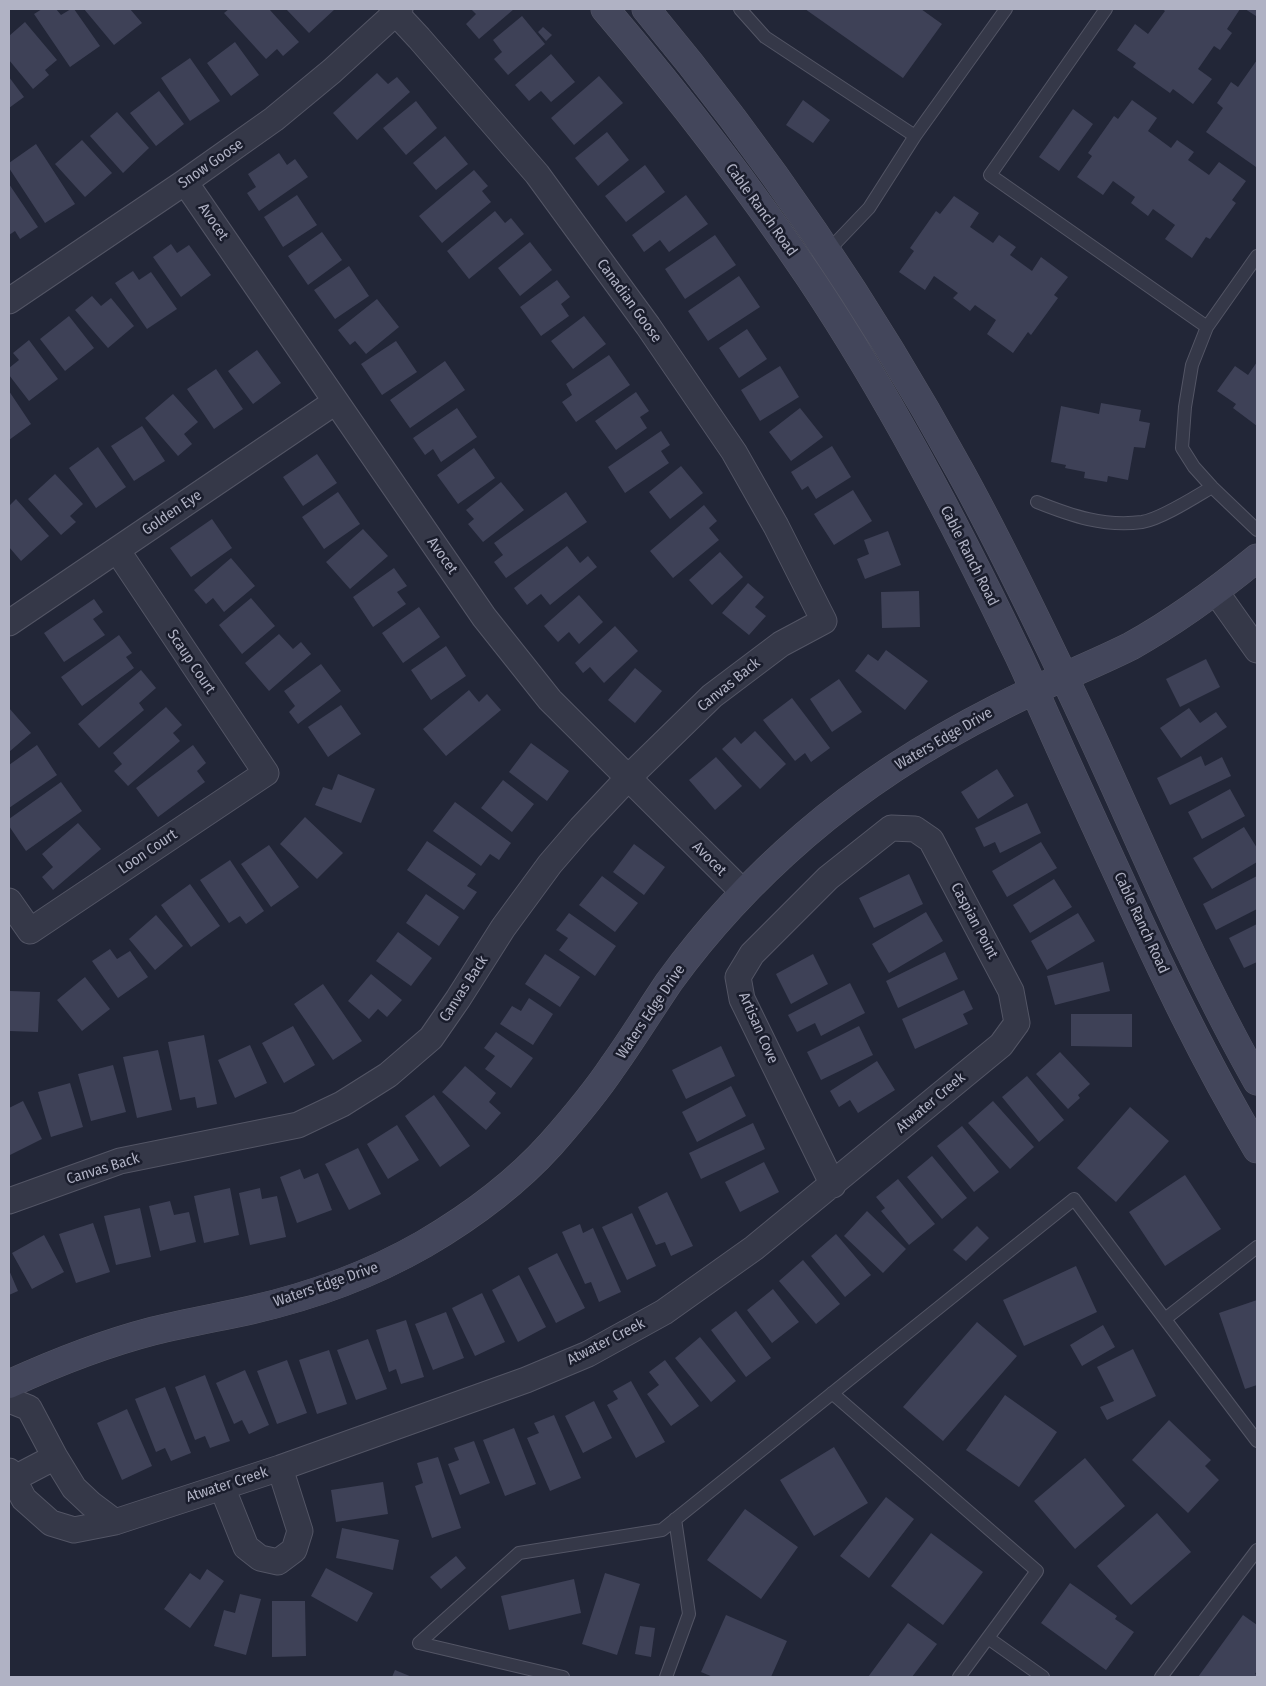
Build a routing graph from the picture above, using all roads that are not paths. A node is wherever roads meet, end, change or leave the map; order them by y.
1 (606, 9) edge
2 (646, 9) edge
3 (740, 9) edge
4 (1006, 9) edge
5 (1106, 9) edge
6 (396, 10) edge
7 (915, 136) junction
8 (185, 182) junction
9 (827, 252) junction
10 (1257, 256) edge
11 (9, 301) edge
12 (1206, 327) junction
13 (335, 402) junction
14 (1212, 487) junction
15 (1037, 502) dead end
16 (1257, 530) edge
17 (117, 550) junction
18 (1257, 558) edge
19 (1216, 592) junction
20 (824, 621) joint
21 (9, 623) edge
22 (1257, 650) edge
23 (1064, 677) junction
24 (1035, 691) junction
25 (266, 773) joint
26 (628, 778) junction
27 (914, 829) joint
28 (744, 893) junction
29 (9, 901) edge
30 (1017, 1023) joint
31 (1257, 1081) edge
32 (1257, 1149) edge
33 (833, 1185) junction
34 (9, 1201) edge
35 (1257, 1247) edge
36 (1165, 1319) junction
37 (9, 1384) edge
38 (832, 1393) junction
39 (9, 1400) edge
40 (1257, 1441) edge
41 (55, 1457) junction
42 (280, 1468) junction
43 (11, 1475) edge
44 (222, 1487) junction
45 (675, 1519) junction
46 (115, 1522) junction
47 (1257, 1550) edge
48 (988, 1638) junction
49 (563, 1677) edge
50 (666, 1677) edge
51 (959, 1677) edge
52 (1042, 1677) edge
53 (1161, 1677) edge

1 - 24 street, Cable Ranch Road
2 - 9 street, Cable Ranch Road
3 - 7 lane
4 - 7 lane
5 - 12 lane
6 - 8 street, Snow Goose
6 - 20 street, Canadian Goose
7 - 9 lane
8 - 11 street, Snow Goose
8 - 13 street, Avocet
9 - 23 street, Cable Ranch Road
10 - 12 lane
12 - 14 lane
13 - 17 street, Golden Eye
13 - 26 street, Avocet
14 - 15 lane
14 - 16 lane
17 - 21 street, Golden Eye
17 - 25 street, Scaup Court
18 - 19 street, Waters Edge Drive
19 - 22 street
19 - 23 street, Waters Edge Drive
20 - 26 street, Canvas Back
23 - 24 street, Waters Edge Drive
23 - 31 street, Cable Ranch Road
24 - 28 street, Waters Edge Drive
24 - 32 street, Cable Ranch Road
25 - 29 street, Loon Court
26 - 28 street, Avocet
26 - 34 street, Canvas Back
27 - 30 street, Caspian Point
27 - 33 street, Artisan Cove
28 - 37 street, Waters Edge Drive
30 - 33 street, Atwater Creek
33 - 42 street, Atwater Creek
35 - 36 lane
36 - 38 lane
36 - 40 lane
38 - 45 lane
38 - 48 lane
39 - 41 street
41 - 43 street, Atwater Creek
41 - 46 street
42 - 44 street, Atwater Creek
42 - 44 street
43 - 46 street, Atwater Creek
44 - 46 street, Atwater Creek
45 - 49 lane
45 - 50 lane
47 - 53 lane
48 - 51 lane
48 - 52 lane

